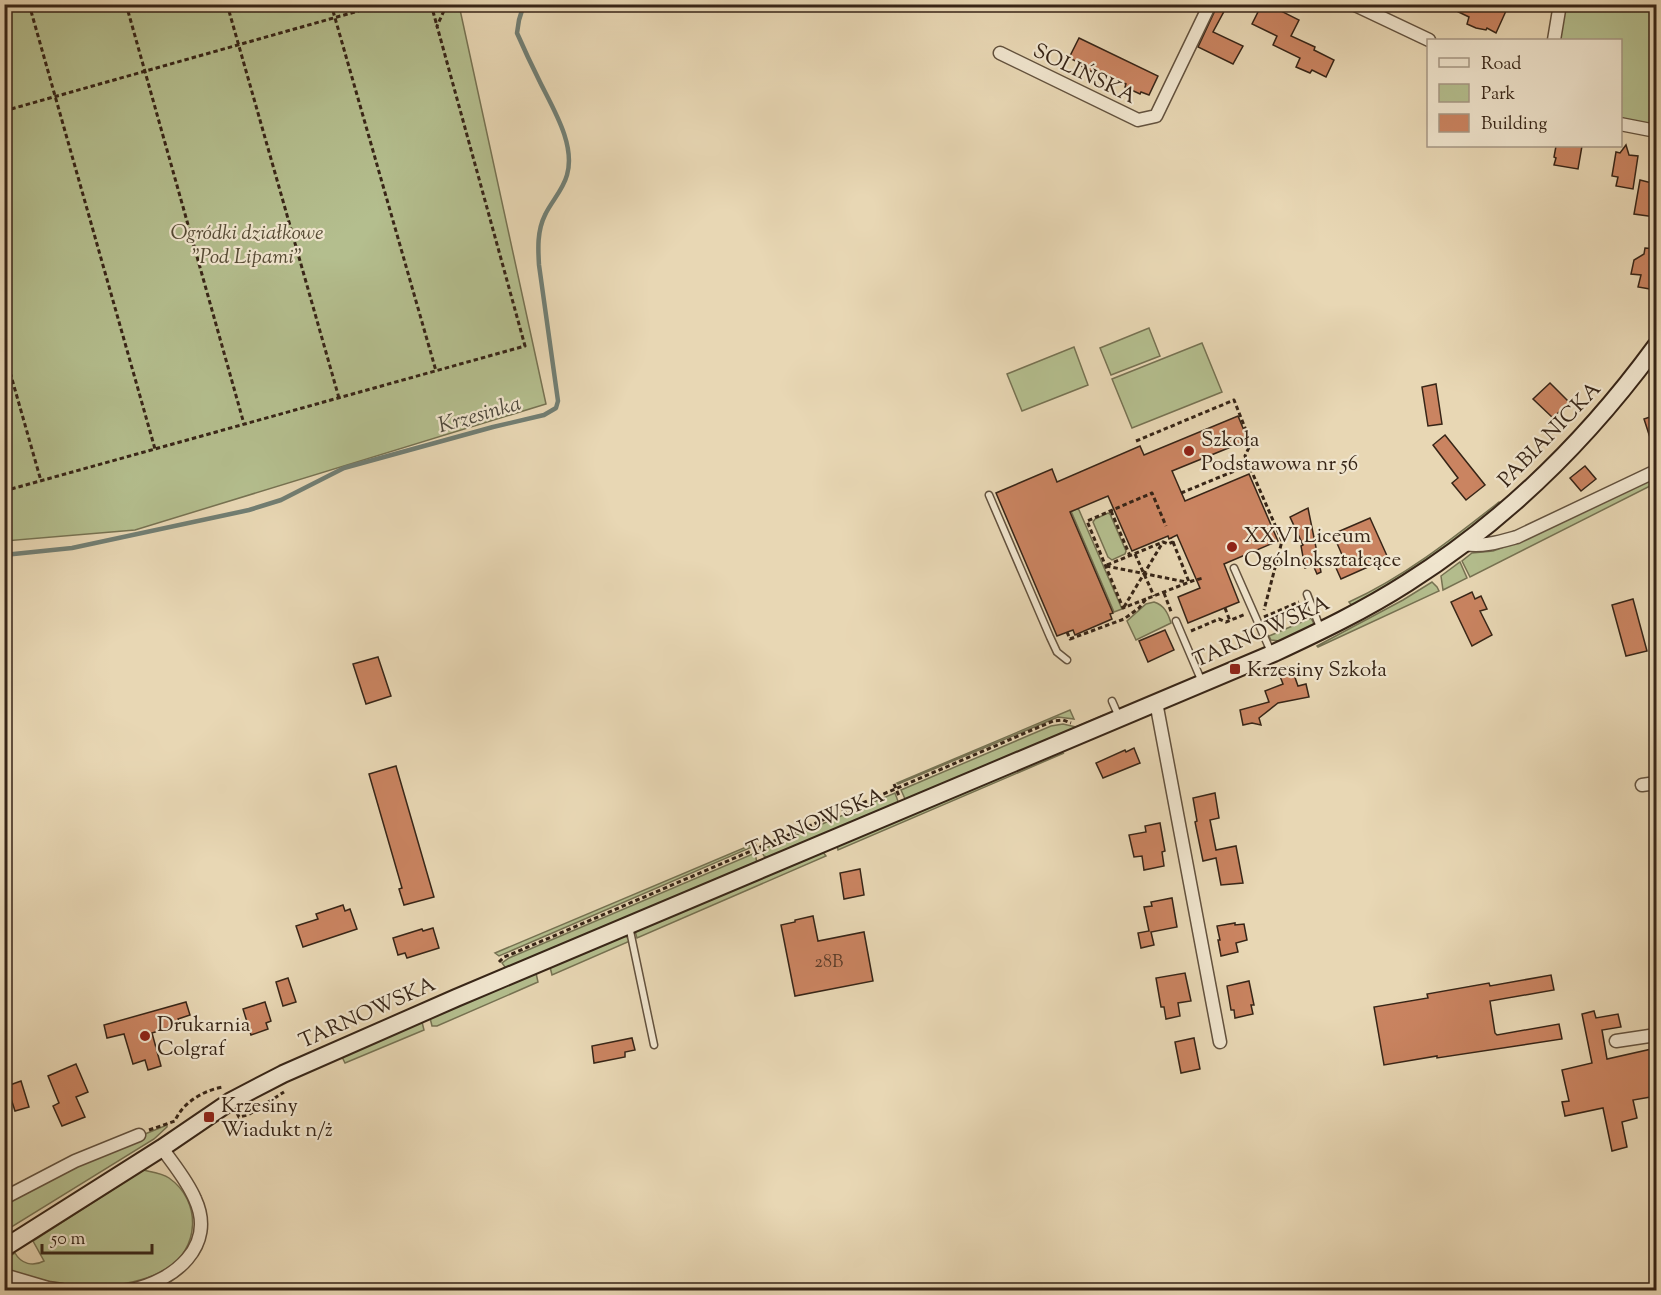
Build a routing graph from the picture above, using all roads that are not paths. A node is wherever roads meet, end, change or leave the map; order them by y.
1 (1210, 4) edge
2 (1353, 4) edge
3 (1560, 4) edge
4 (1427, 39) edge
5 (1554, 39) edge
6 (1000, 53) dead end
7 (1622, 124) edge
8 (1656, 131) edge
9 (1656, 346) edge
10 (1656, 471) edge
11 (989, 495) dead end
12 (1464, 544) junction
13 (1234, 567) dead end
14 (1307, 596) road end
15 (1176, 621) road end
16 (1321, 630) junction
17 (1272, 653) junction
18 (1066, 660) dead end
19 (1202, 682) junction
20 (1112, 701) dead end
21 (1156, 702) junction
22 (1119, 717) junction
23 (1656, 783) edge
24 (1642, 785) dead end
25 (629, 925) junction
26 (1656, 1035) edge
27 (1616, 1041) dead end
28 (1220, 1042) dead end
29 (654, 1045) dead end
30 (139, 1135) road end
31 (162, 1148) junction
32 (4, 1197) edge
33 (4, 1248) edge
34 (4, 1275) edge
35 (62, 1290) edge
36 (131, 1290) edge

1 - 6 street, SOLIŃSKA
2 - 4 street
3 - 5 street
7 - 8 street
9 - 12 street, PABIANICKA
10 - 12 street
11 - 18 lane
12 - 16 street, TARNOWSKA
13 - 17 lane
14 - 16 lane
15 - 19 lane
16 - 17 street, TARNOWSKA
17 - 19 street, TARNOWSKA
19 - 21 street, TARNOWSKA
20 - 22 lane
21 - 22 street, TARNOWSKA
21 - 28 street
22 - 25 street, TARNOWSKA
23 - 24 street
25 - 29 lane
25 - 31 street, TARNOWSKA
26 - 27 street
30 - 32 street
31 - 33 street, TARNOWSKA
31 - 36 street
34 - 35 street

